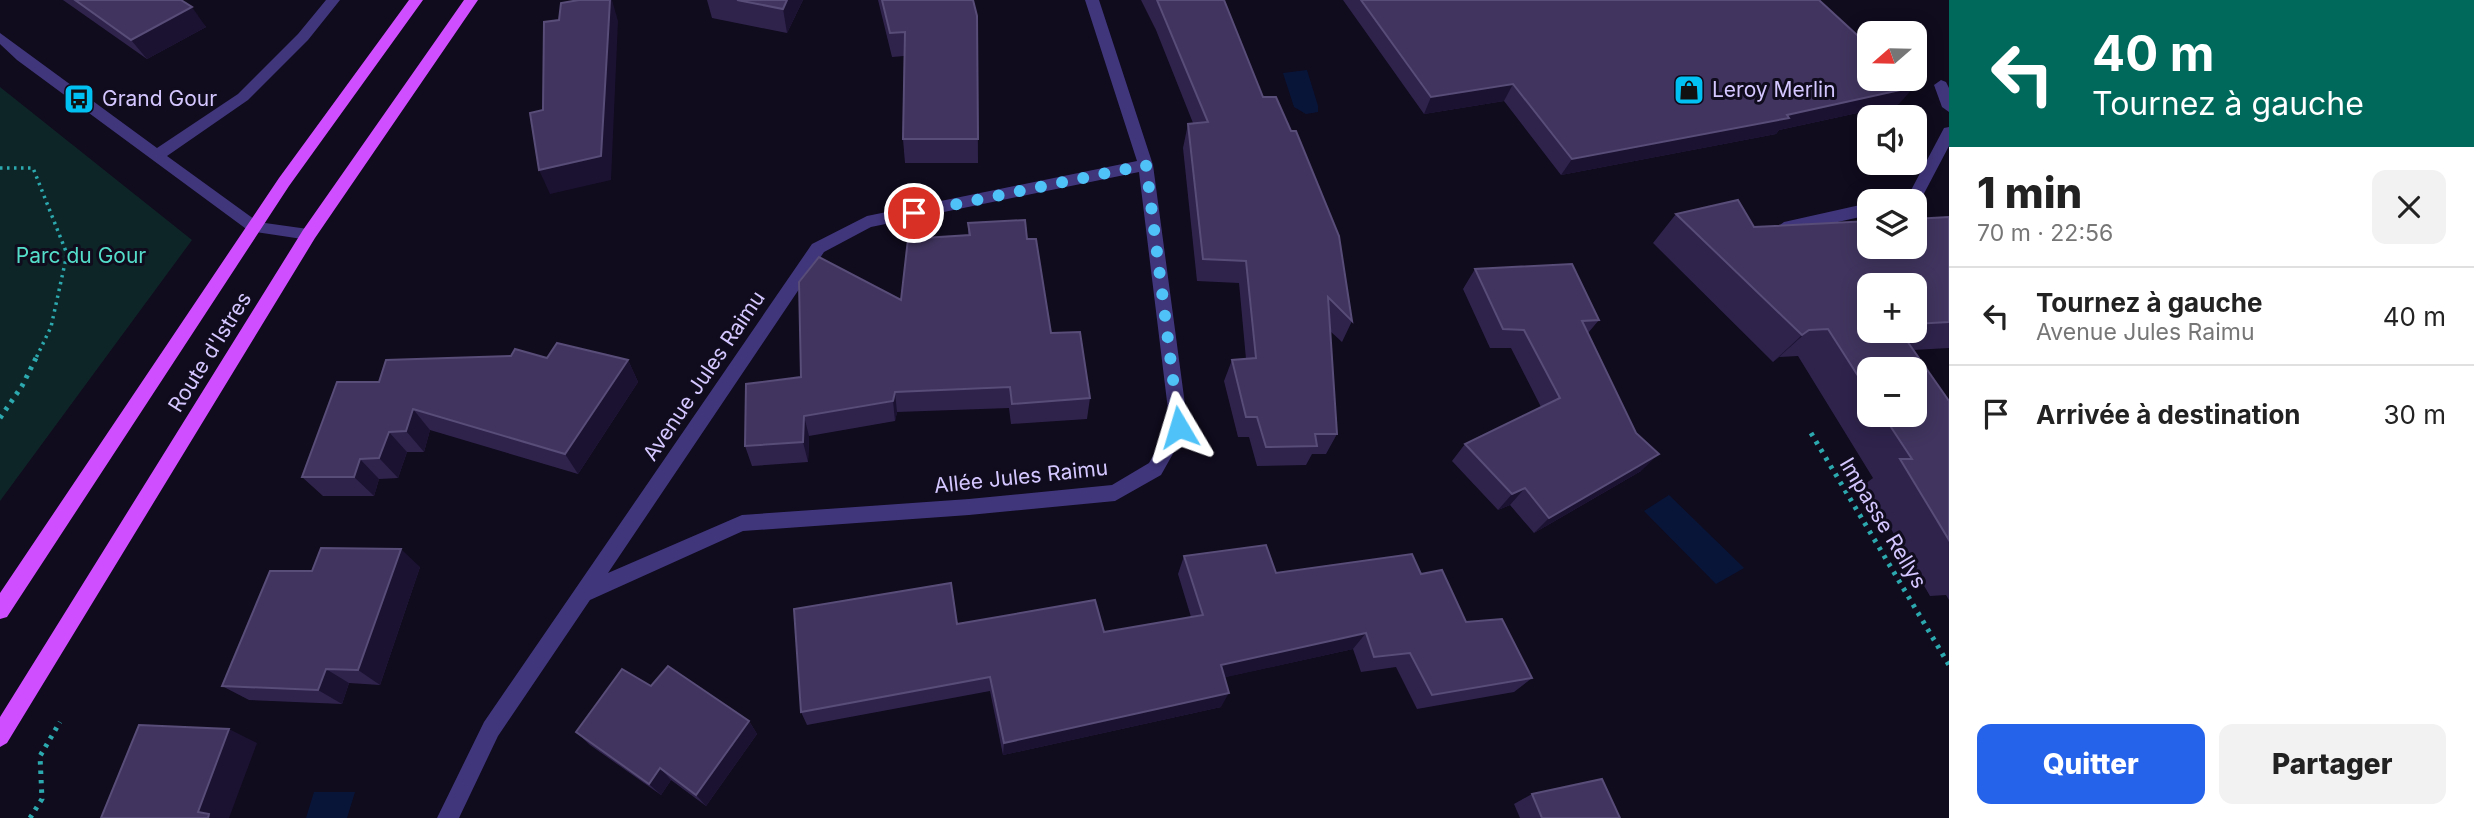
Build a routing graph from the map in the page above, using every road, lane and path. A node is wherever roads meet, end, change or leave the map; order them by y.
1 (333, 0) edge
2 (416, 0) edge
3 (471, 0) edge
4 (1092, 0) edge
5 (0, 37) edge
6 (1941, 85) dead end
7 (1949, 107) edge
8 (1949, 132) edge
9 (156, 156) junction
10 (1146, 165) junction
11 (0, 168) edge
12 (1919, 189) edge
13 (1857, 212) edge
14 (254, 227) junction
15 (1784, 228) edge
16 (309, 234) junction
17 (0, 418) edge
18 (1811, 433) dead end
19 (584, 593) junction
20 (0, 610) edge
21 (1949, 665) edge
22 (0, 736) edge
23 (448, 818) edge

1 - 9 street
2 - 14 main road, Route d'Istres
3 - 16 main road, Route d'Istres
4 - 10 street, Allée Jules Raimu
5 - 9 street
6 - 7 street
8 - 12 street
9 - 14 street
10 - 19 street, Avenue Jules Raimu
10 - 19 street, Allée Jules Raimu
11 - 17 path
13 - 15 street
14 - 16 street
14 - 20 main road, Route d'Istres
16 - 22 main road, Route d'Istres
18 - 21 path, Impasse Rellys
19 - 23 street, Avenue Jules Raimu

